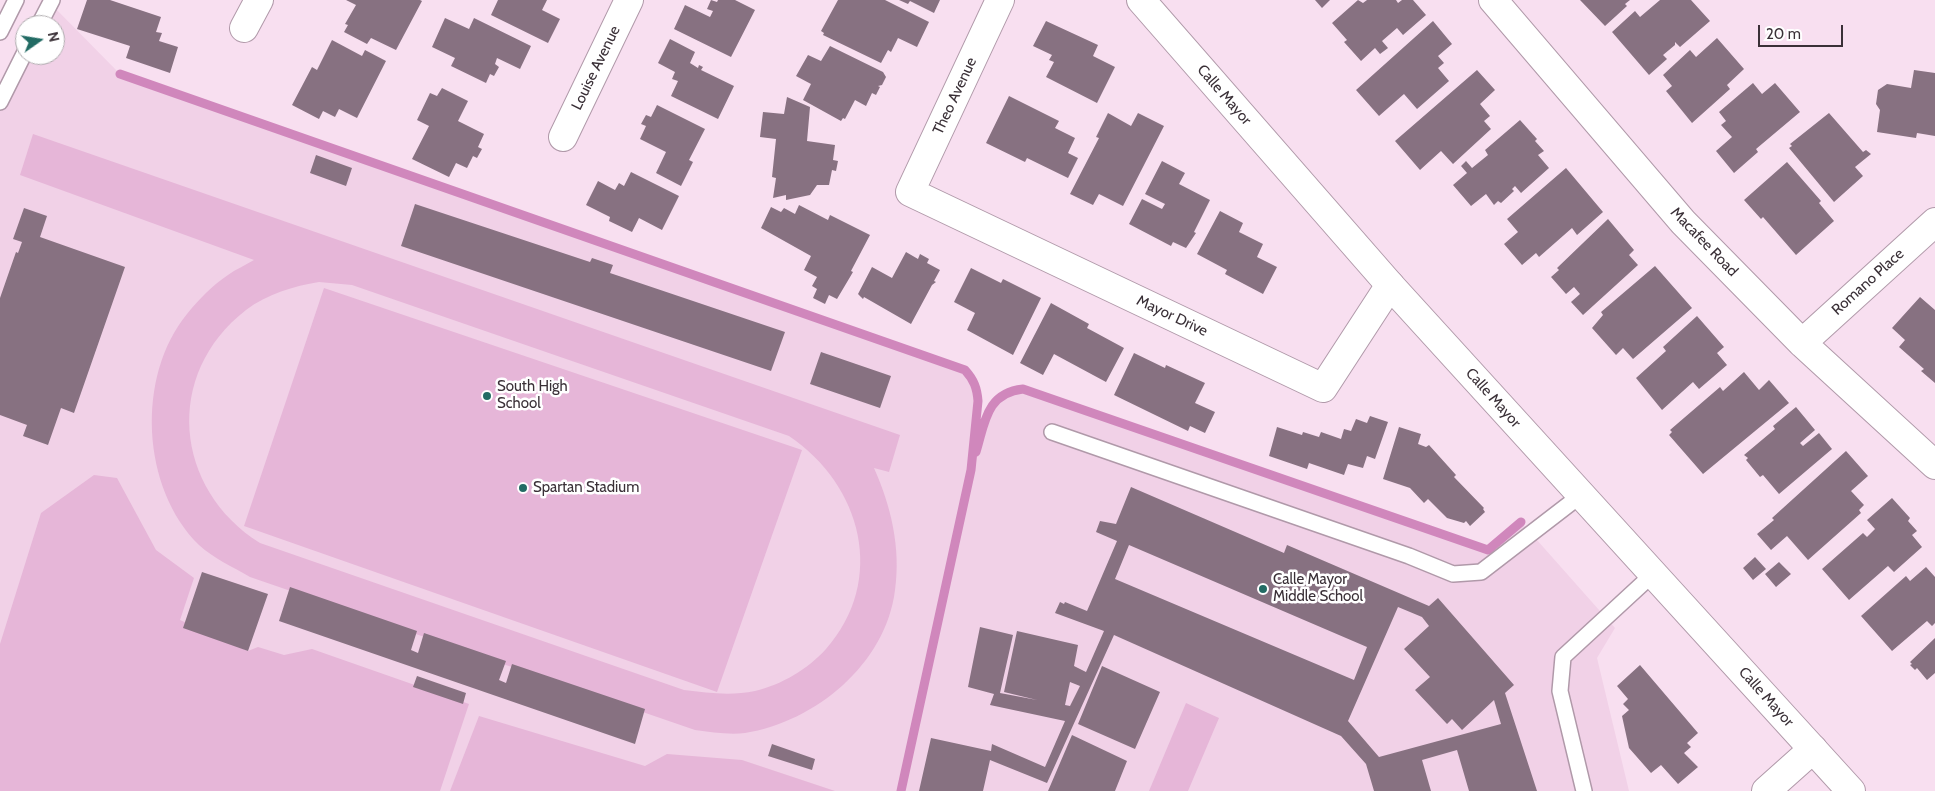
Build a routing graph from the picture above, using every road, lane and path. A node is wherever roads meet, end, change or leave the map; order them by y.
1 (16, 0) edge
2 (52, 0) edge
3 (258, 0) edge
4 (629, 0) edge
5 (1000, 0) edge
6 (1141, 0) edge
7 (1493, 0) edge
8 (44, 15) edge
9 (244, 28) dead end
10 (0, 32) edge
11 (18, 65) edge
12 (0, 102) edge
13 (563, 137) dead end
14 (910, 192) joint
15 (1935, 222) edge
16 (1390, 285) junction
17 (1802, 343) junction
18 (1052, 432) dead end
19 (1935, 466) edge
20 (1581, 495) junction
21 (1654, 574) junction
22 (1813, 749) junction
23 (1584, 791) edge
24 (1766, 791) edge
25 (1851, 791) edge

1 - 10 lane
2 - 8 lane
3 - 9 street
4 - 13 street, Louise Avenue
5 - 14 street, Theo Avenue
6 - 16 street, Calle Mayor
7 - 17 street, Macafee Road
11 - 12 lane
14 - 16 street, Mayor Drive
15 - 17 street, Romano Place
16 - 20 street, Calle Mayor
17 - 19 street, Macafee Road
18 - 20 lane
20 - 21 street, Calle Mayor
21 - 22 street, Calle Mayor
21 - 23 lane
22 - 24 street
22 - 25 street, Calle Mayor

